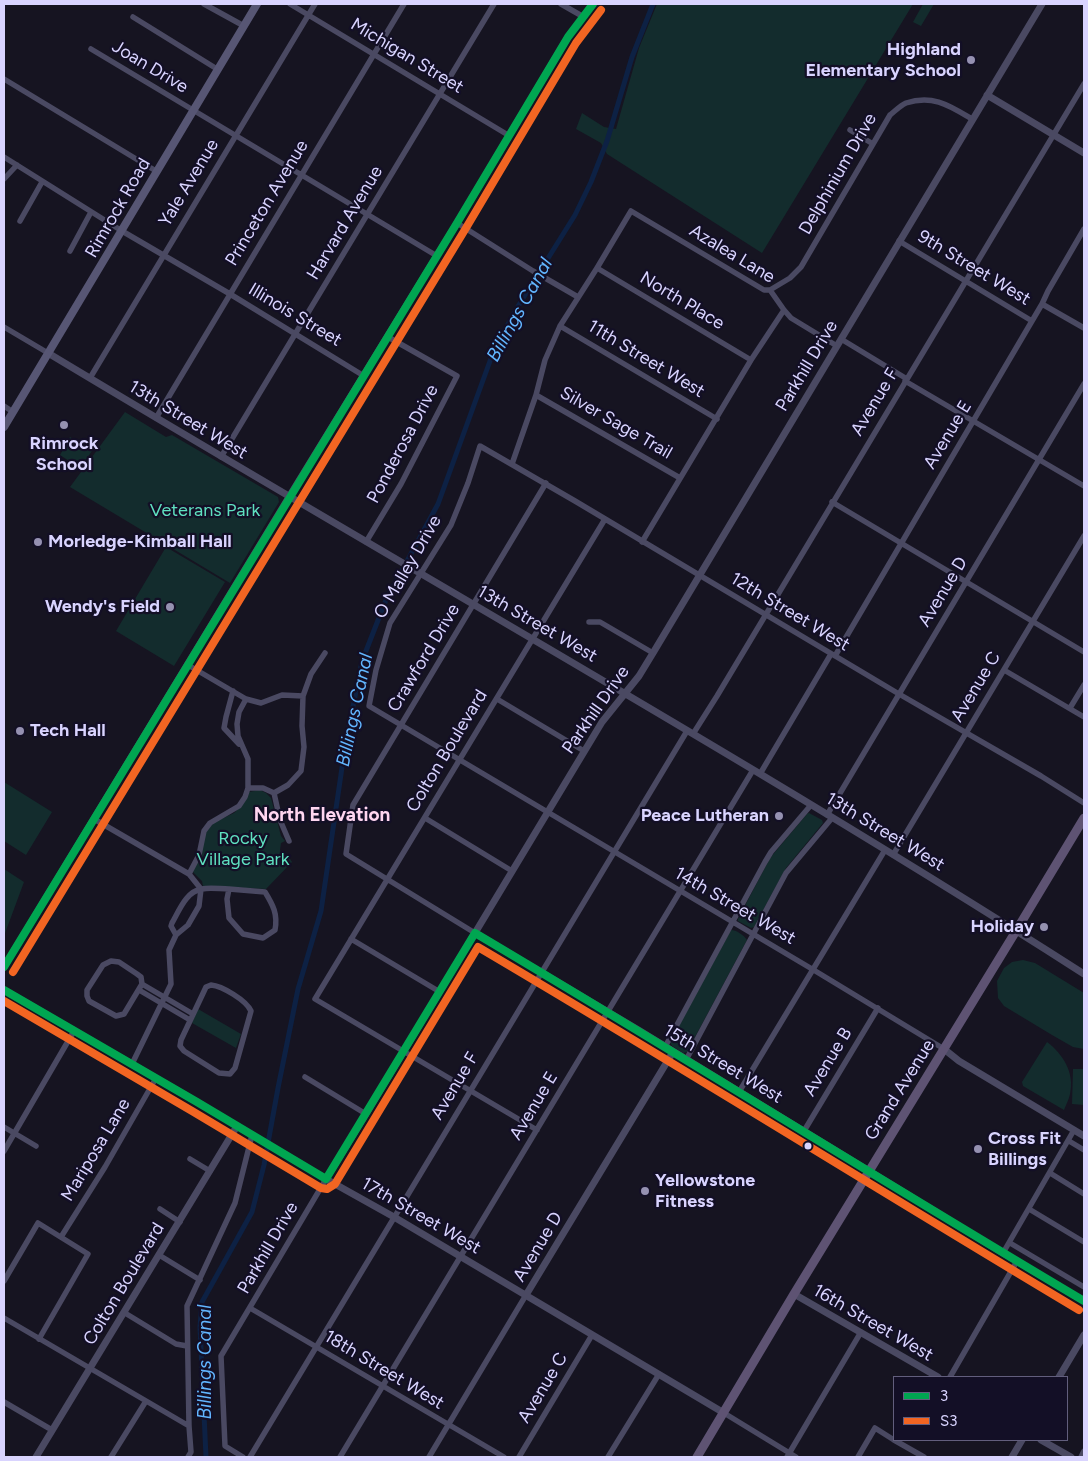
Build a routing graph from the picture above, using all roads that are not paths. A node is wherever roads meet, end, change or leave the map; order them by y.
1 (204, 4) edge
2 (257, 4) edge
3 (290, 4) edge
4 (315, 4) edge
5 (404, 4) edge
6 (494, 4) edge
7 (561, 4) edge
8 (593, 4) edge
9 (1042, 4) edge
10 (308, 15) junction
11 (582, 16) junction
12 (133, 17) dead end
13 (244, 26) junction
14 (91, 49) dead end
15 (374, 54) junction
16 (217, 69) junction
17 (4, 79) edge
18 (1084, 84) edge
19 (439, 93) junction
20 (987, 95) junction
21 (193, 110) junction
22 (972, 119) junction
23 (850, 130) dead end
24 (236, 135) junction
25 (508, 135) junction
26 (1054, 136) junction
27 (873, 144) junction
28 (1084, 153) edge
29 (4, 157) edge
30 (17, 165) junction
31 (156, 171) junction
32 (303, 176) junction
33 (4, 179) edge
34 (42, 182) junction
35 (91, 212) junction
36 (368, 215) junction
37 (20, 221) dead end
38 (457, 223) junction
39 (1084, 229) edge
40 (122, 231) junction
41 (899, 240) junction
42 (70, 251) dead end
43 (163, 256) junction
44 (437, 256) junction
45 (597, 268) junction
46 (966, 282) junction
47 (770, 290) junction
48 (230, 294) junction
49 (578, 297) junction
50 (1042, 304) junction
51 (784, 310) junction
52 (1032, 322) junction
53 (560, 326) junction
54 (4, 327) edge
55 (1084, 328) edge
56 (296, 334) junction
57 (388, 337) junction
58 (839, 342) junction
59 (48, 353) junction
60 (752, 360) junction
61 (364, 376) junction
62 (90, 378) junction
63 (906, 380) junction
64 (1084, 384) edge
65 (536, 395) junction
66 (4, 406) edge
67 (13, 412) junction
68 (156, 418) junction
69 (717, 419) junction
70 (974, 421) junction
71 (4, 427) edge
72 (480, 446) joint
73 (221, 457) junction
74 (1039, 460) junction
75 (512, 464) junction
76 (680, 478) junction
77 (546, 483) junction
78 (1084, 486) edge
79 (289, 497) junction
80 (832, 502) junction
81 (605, 519) junction
82 (1084, 536) edge
83 (366, 542) junction
84 (642, 542) junction
85 (900, 543) junction
86 (420, 574) junction
87 (700, 576) junction
88 (967, 582) junction
89 (473, 604) junction
90 (766, 615) junction
91 (589, 622) dead end
92 (1034, 622) junction
93 (533, 638) junction
94 (1084, 652) edge
95 (324, 653) dead end
96 (653, 653) junction
97 (833, 655) junction
98 (188, 664) junction
99 (1004, 670) junction
100 (1084, 685) edge
101 (233, 691) junction
102 (624, 693) junction
103 (899, 694) junction
104 (303, 696) junction
105 (246, 699) junction
106 (497, 699) junction
107 (369, 706) joint
108 (1070, 708) junction
109 (1084, 717) edge
110 (401, 725) junction
111 (690, 732) junction
112 (966, 734) junction
113 (244, 749) junction
114 (584, 751) junction
115 (459, 760) junction
116 (756, 772) junction
117 (248, 788) junction
118 (274, 793) junction
119 (1084, 803) edge
120 (811, 805) junction
121 (547, 812) junction
122 (830, 816) junction
123 (425, 818) junction
124 (1084, 818) edge
125 (94, 819) junction
126 (289, 841) dead end
127 (885, 850) junction
128 (614, 852) junction
129 (346, 854) joint
130 (893, 854) junction
131 (512, 871) junction
132 (189, 874) junction
133 (388, 879) junction
134 (201, 889) junction
135 (229, 889) junction
136 (680, 891) junction
137 (732, 922) junction
138 (1016, 931) junction
139 (475, 933) junction
140 (754, 934) junction
141 (176, 935) junction
142 (352, 939) junction
143 (4, 967) edge
144 (812, 969) junction
145 (540, 972) junction
146 (1084, 974) edge
147 (140, 987) junction
148 (4, 990) edge
149 (440, 992) junction
150 (163, 1001) junction
151 (878, 1008) junction
152 (607, 1012) junction
153 (191, 1017) junction
154 (74, 1031) junction
155 (665, 1047) junction
156 (944, 1049) junction
157 (404, 1052) junction
158 (673, 1052) junction
159 (686, 1060) junction
160 (132, 1064) junction
161 (305, 1077) dead end
162 (156, 1078) junction
163 (470, 1091) junction
164 (739, 1092) junction
165 (366, 1114) junction
166 (237, 1126) junction
167 (4, 1127) edge
168 (536, 1130) junction
169 (1074, 1130) junction
170 (804, 1131) junction
171 (14, 1133) junction
172 (252, 1135) junction
173 (1084, 1136) edge
174 (1069, 1140) junction
175 (36, 1146) dead end
176 (1084, 1150) edge
177 (4, 1151) edge
178 (190, 1159) dead end
179 (869, 1170) junction
180 (210, 1171) junction
181 (1050, 1173) junction
182 (326, 1179) junction
183 (1084, 1194) edge
184 (160, 1209) dead end
185 (1029, 1209) junction
186 (394, 1217) junction
187 (180, 1222) junction
188 (61, 1237) junction
189 (1084, 1242) edge
190 (1010, 1243) junction
191 (1004, 1253) junction
192 (159, 1255) junction
193 (461, 1257) junction
194 (1017, 1261) junction
195 (200, 1280) junction
196 (4, 1281) edge
197 (1084, 1287) edge
198 (794, 1294) junction
199 (526, 1295) junction
200 (1084, 1301) edge
201 (250, 1308) junction
202 (125, 1313) junction
203 (4, 1318) edge
204 (861, 1332) junction
205 (592, 1335) junction
206 (1084, 1335) edge
207 (39, 1340) junction
208 (187, 1346) junction
209 (316, 1347) junction
210 (90, 1369) junction
211 (659, 1374) junction
212 (936, 1376) edge
213 (951, 1376) edge
214 (1060, 1376) edge
215 (383, 1386) junction
216 (146, 1401) junction
217 (4, 1402) edge
218 (724, 1413) junction
219 (448, 1425) junction
220 (189, 1426) junction
221 (52, 1430) junction
222 (893, 1439) edge
223 (896, 1441) edge
224 (1021, 1441) edge
225 (1043, 1441) edge
226 (1084, 1451) edge
227 (788, 1455) edge
228 (36, 1457) edge
229 (111, 1457) edge
230 (188, 1457) edge
231 (243, 1457) edge
232 (250, 1457) edge
233 (340, 1457) edge
234 (429, 1457) edge
235 (504, 1457) edge
236 (519, 1457) edge
237 (608, 1457) edge
238 (697, 1457) edge
239 (796, 1457) edge
240 (858, 1457) edge
241 (924, 1457) edge
242 (1012, 1457) edge
243 (1072, 1457) edge
244 (1081, 1457) edge

1 - 13 street
2 - 13 main road, Rimrock Road
3 - 10 street, Michigan Street
4 - 10 street, Yale Avenue
5 - 15 street, Princeton Avenue
6 - 19 street, Harvard Avenue
7 - 11 street
8 - 11 street
9 - 20 street, Parkhill Drive
10 - 15 street, Michigan Street
10 - 24 street, Yale Avenue
11 - 25 street
12 - 16 street
13 - 16 main road, Rimrock Road
14 - 21 street, Joan Drive
15 - 19 street, Michigan Street
15 - 32 street, Princeton Avenue
16 - 21 main road, Rimrock Road
17 - 31 street
18 - 26 street, Avenue F
19 - 25 street, Michigan Street
19 - 36 street, Harvard Avenue
20 - 22 street, Parkhill Drive
20 - 26 street
21 - 24 street, Joan Drive
21 - 31 main road, Rimrock Road
22 - 27 street, Delphinium Drive
22 - 41 street, Parkhill Drive
23 - 27 street
24 - 32 street, Joan Drive
24 - 43 street, Yale Avenue
25 - 38 street
26 - 28 street
26 - 46 street, Avenue F
27 - 47 street, Delphinium Drive
29 - 30 street, Illinois Street
30 - 33 street
30 - 34 street, Illinois Street
31 - 40 main road, Rimrock Road
32 - 36 street, Joan Drive
32 - 48 street, Princeton Avenue
34 - 35 street, Illinois Street
34 - 37 street
35 - 40 street, Illinois Street
35 - 42 street
36 - 44 street, Joan Drive
36 - 56 street, Harvard Avenue
38 - 44 street
38 - 49 street, 11th Street West
39 - 50 street, Avenue E
40 - 43 street, Illinois Street
40 - 59 main road, Rimrock Road
41 - 46 street, 9th Street West
41 - 58 street, Parkhill Drive
43 - 48 street, Illinois Street
43 - 62 street, Yale Avenue
44 - 57 street
45 - 47 street, Azalea Lane
45 - 49 street
45 - 60 street, North Place
46 - 52 street, 9th Street West
46 - 63 street, Avenue F
47 - 51 street, Azalea Lane
48 - 56 street, Illinois Street
48 - 68 street, Princeton Avenue
49 - 53 street
50 - 52 street, Avenue E
50 - 55 street, 9th Street West
51 - 58 street, Azalea Lane
51 - 60 street
52 - 70 street, Avenue E
53 - 65 street
53 - 69 street, 11th Street West
54 - 59 street
56 - 61 street, Illinois Street
56 - 73 street, Harvard Avenue
57 - 61 street
57 - 83 street, Ponderosa Drive
58 - 63 street, Azalea Lane
58 - 87 street, Parkhill Drive
59 - 62 street, 13th Street West
59 - 67 main road, Rimrock Road
60 - 69 street
61 - 79 street
62 - 68 street, 13th Street West
63 - 70 street, Azalea Lane
63 - 80 street, Avenue F
64 - 74 street, Avenue D
65 - 75 street
65 - 76 street, Silver Sage Trail
66 - 67 street
67 - 71 main road, Rimrock Road
68 - 73 street, 13th Street West
69 - 76 street
70 - 74 street, Azalea Lane
70 - 85 street, Avenue E
72 - 75 street, 12th Street West
72 - 86 street, O Malley Drive
73 - 79 street, 13th Street West
74 - 78 street, Azalea Lane
74 - 88 street, Avenue D
75 - 77 street, 12th Street West
76 - 84 street
77 - 81 street, 12th Street West
77 - 89 street, Crawford Drive
79 - 83 street, 13th Street West
79 - 98 street
80 - 85 street
80 - 90 street, Avenue F
81 - 84 street, 12th Street West
81 - 93 street, Colton Boulevard
82 - 92 street, Avenue C
83 - 86 street, 13th Street West
84 - 87 street, 12th Street West
85 - 88 street
85 - 97 street, Avenue E
86 - 89 street, 13th Street West
86 - 107 street, O Malley Drive
87 - 90 street, 12th Street West
87 - 96 street, Parkhill Drive
88 - 92 street
88 - 103 street, Avenue D
89 - 93 street, 13th Street West
89 - 110 street, Crawford Drive
90 - 97 street, 12th Street West
90 - 111 street, Avenue F
91 - 96 street
92 - 94 street
92 - 99 street, Avenue C
93 - 102 street, 13th Street West
93 - 106 street, Colton Boulevard
95 - 104 street
96 - 102 street, Parkhill Drive
97 - 103 street, 12th Street West
97 - 116 street, Avenue E
98 - 101 street
98 - 125 street
99 - 108 street
99 - 112 street, Avenue C
100 - 108 street
101 - 105 street
101 - 113 street
102 - 111 street, 13th Street West
102 - 114 street, Parkhill Drive
103 - 112 street, 12th Street West
103 - 122 street, Avenue D
104 - 105 street
104 - 118 street
105 - 113 street
106 - 114 street
106 - 115 street, Colton Boulevard
107 - 110 street, 14th Street West
108 - 109 street
110 - 115 street, 14th Street West
110 - 129 street, Crawford Drive
111 - 116 street, 13th Street West
111 - 128 street, Avenue F
112 - 119 street, 12th Street West
112 - 130 street, Avenue C
113 - 117 street
114 - 121 street, Parkhill Drive
115 - 121 street, 14th Street West
115 - 123 street, Colton Boulevard
116 - 120 street, 13th Street West
116 - 136 street, Avenue E
117 - 118 street
117 - 132 street
118 - 126 street
120 - 122 street, 13th Street West
120 - 137 street
121 - 128 street, 14th Street West
121 - 131 street, Parkhill Drive
122 - 127 street, 13th Street West
122 - 140 street, Avenue D
123 - 131 street
123 - 133 street, Colton Boulevard
124 - 138 main road, Grand Avenue
125 - 132 street
125 - 143 street
127 - 130 street, 13th Street West
127 - 144 street
128 - 136 street, 14th Street West
128 - 145 street, Avenue F
129 - 133 street, 15th Street West
130 - 138 street, 13th Street West
131 - 139 street, Parkhill Drive
132 - 134 street
133 - 139 street, 15th Street West
133 - 142 street, Colton Boulevard
134 - 135 street
134 - 141 street
134 - 141 street
135 - 135 street
136 - 137 street, 14th Street West
136 - 152 street, Avenue E
137 - 140 street, 14th Street West
137 - 155 street
138 - 146 street, 13th Street West
138 - 156 main road, Grand Avenue
139 - 145 street, 15th Street West
139 - 149 street, Parkhill Drive
140 - 144 street, 14th Street West
140 - 159 street, Avenue D
141 - 150 street
142 - 149 street
142 - 157 street, Colton Boulevard
144 - 151 street, 14th Street West
144 - 164 street
145 - 152 street, 15th Street West
145 - 163 street, Avenue F
147 - 147 street
147 - 150 street
148 - 154 street, 17th Street West
149 - 157 street, Parkhill Drive
150 - 153 street
150 - 160 street
151 - 156 street, 14th Street West
151 - 170 street, Avenue B
152 - 155 street, 15th Street West
152 - 168 street, Avenue E
153 - 153 street
154 - 160 street, 17th Street West
154 - 171 street
155 - 158 street, 15th Street West
156 - 169 street, 14th Street West
156 - 179 main road, Grand Avenue
157 - 163 street
157 - 165 street, Parkhill Drive
158 - 159 street, 15th Street West
158 - 199 street, Avenue D
159 - 164 street, 15th Street West
160 - 162 street, 17th Street West
161 - 165 street
162 - 166 street, 17th Street West
162 - 188 street, Mariposa Lane
163 - 168 street
163 - 186 street, Avenue F
164 - 170 street, 15th Street West
165 - 182 street, Parkhill Drive
166 - 172 street, 17th Street West
166 - 180 street, Colton Boulevard
167 - 171 street
168 - 193 street, Avenue E
169 - 173 street, 14th Street West
169 - 174 street
170 - 179 street, 15th Street West
171 - 175 street
171 - 177 street
172 - 182 street, 17th Street West
172 - 195 street
174 - 176 street
174 - 181 street
178 - 180 street
179 - 191 street, 15th Street West
179 - 198 main road, Grand Avenue
180 - 187 street, Colton Boulevard
181 - 183 street
181 - 185 street
182 - 186 street, 17th Street West
182 - 201 street, Parkhill Drive
184 - 187 street
185 - 189 street
185 - 190 street
186 - 193 street, 17th Street West
186 - 209 street, Avenue F
187 - 192 street, Colton Boulevard
188 - 196 street
188 - 207 street
190 - 191 street
190 - 197 street
191 - 194 street, 15th Street West
192 - 195 street
192 - 202 street, Colton Boulevard
193 - 199 street, 17th Street West
193 - 215 street, Avenue E
194 - 200 street, 15th Street West
194 - 213 street
195 - 208 street
198 - 204 street, 16th Street West
198 - 218 main road, Grand Avenue
199 - 205 street, 17th Street West
199 - 219 street, Avenue D
201 - 209 street, 18th Street West
201 - 231 street, Parkhill Drive
202 - 208 street
202 - 210 street, Colton Boulevard
203 - 207 street
204 - 212 street, 16th Street West
204 - 227 street
205 - 211 street, 17th Street West
205 - 236 street, Avenue C
206 - 214 street
207 - 210 street
208 - 220 street
209 - 215 street, 18th Street West
209 - 232 street, Avenue F
210 - 216 street
210 - 221 street, Colton Boulevard
211 - 218 street, 17th Street West
211 - 237 street
215 - 219 street, 18th Street West
215 - 233 street, Avenue E
216 - 220 street
216 - 229 street
217 - 221 street
218 - 227 street, 17th Street West
218 - 238 main road, Grand Avenue
219 - 234 street, Avenue D
219 - 235 street, 18th Street West
220 - 230 street
221 - 228 street, Colton Boulevard
222 - 240 street
223 - 241 street
224 - 242 street
225 - 243 street
226 - 244 street
227 - 239 street, 17th Street West

